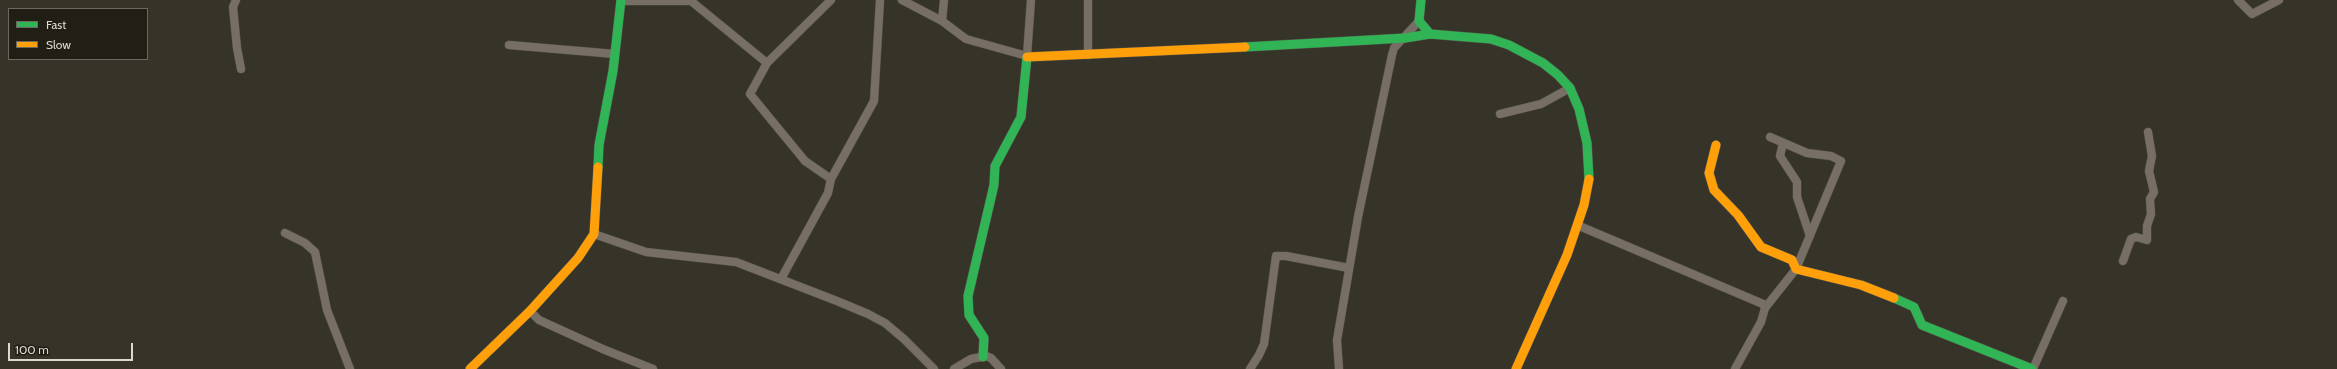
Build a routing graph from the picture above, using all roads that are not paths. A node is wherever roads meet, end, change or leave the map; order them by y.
1 (236, 0) edge
2 (621, 0) edge
3 (831, 0) edge
4 (880, 0) edge
5 (902, 0) edge
6 (944, 0) edge
7 (1031, 0) edge
8 (1088, 0) edge
9 (1421, 0) edge
10 (2238, 0) edge
11 (2279, 0) edge
12 (942, 21) junction
13 (1419, 21) junction
14 (1430, 34) junction
15 (1405, 38) junction
16 (509, 45) dead end
17 (615, 54) junction
18 (1088, 55) junction
19 (1027, 56) junction
20 (768, 63) junction
21 (241, 69) dead end
22 (1570, 88) junction
23 (1500, 114) dead end
24 (2148, 132) dead end
25 (1770, 137) dead end
26 (1783, 143) junction
27 (1716, 145) dead end
28 (831, 179) junction
29 (1577, 225) junction
30 (285, 233) dead end
31 (594, 234) junction
32 (1810, 236) junction
33 (2123, 261) dead end
34 (1349, 268) junction
35 (1796, 269) junction
36 (781, 280) junction
37 (2063, 301) dead end
38 (1765, 308) junction
39 (530, 311) junction
40 (983, 356) junction
41 (350, 369) edge
42 (470, 369) edge
43 (653, 369) edge
44 (934, 369) edge
45 (954, 369) edge
46 (1001, 369) edge
47 (1250, 369) edge
48 (1339, 369) edge
49 (1516, 369) edge
50 (1735, 369) edge
51 (2032, 369) edge

1 - 21 street
2 - 17 street
2 - 20 street
3 - 20 street
4 - 28 street
5 - 12 street
6 - 12 street
7 - 19 street
8 - 18 street
9 - 13 street
10 - 11 street
12 - 19 street
13 - 14 street
13 - 15 street
14 - 15 street
14 - 22 street
15 - 18 street
15 - 34 street
16 - 17 street
17 - 31 street
18 - 19 street
19 - 40 street
20 - 28 street
22 - 23 street
22 - 29 street
24 - 33 street
25 - 26 street
26 - 32 street
26 - 32 street
27 - 35 street
28 - 36 street
29 - 38 street
29 - 49 street
30 - 41 street
31 - 36 street
31 - 39 street
32 - 35 street
34 - 47 street
34 - 48 street
35 - 38 street
35 - 51 street
36 - 44 street
37 - 51 street
38 - 50 street
39 - 42 street
39 - 43 street
40 - 45 street
40 - 46 street

